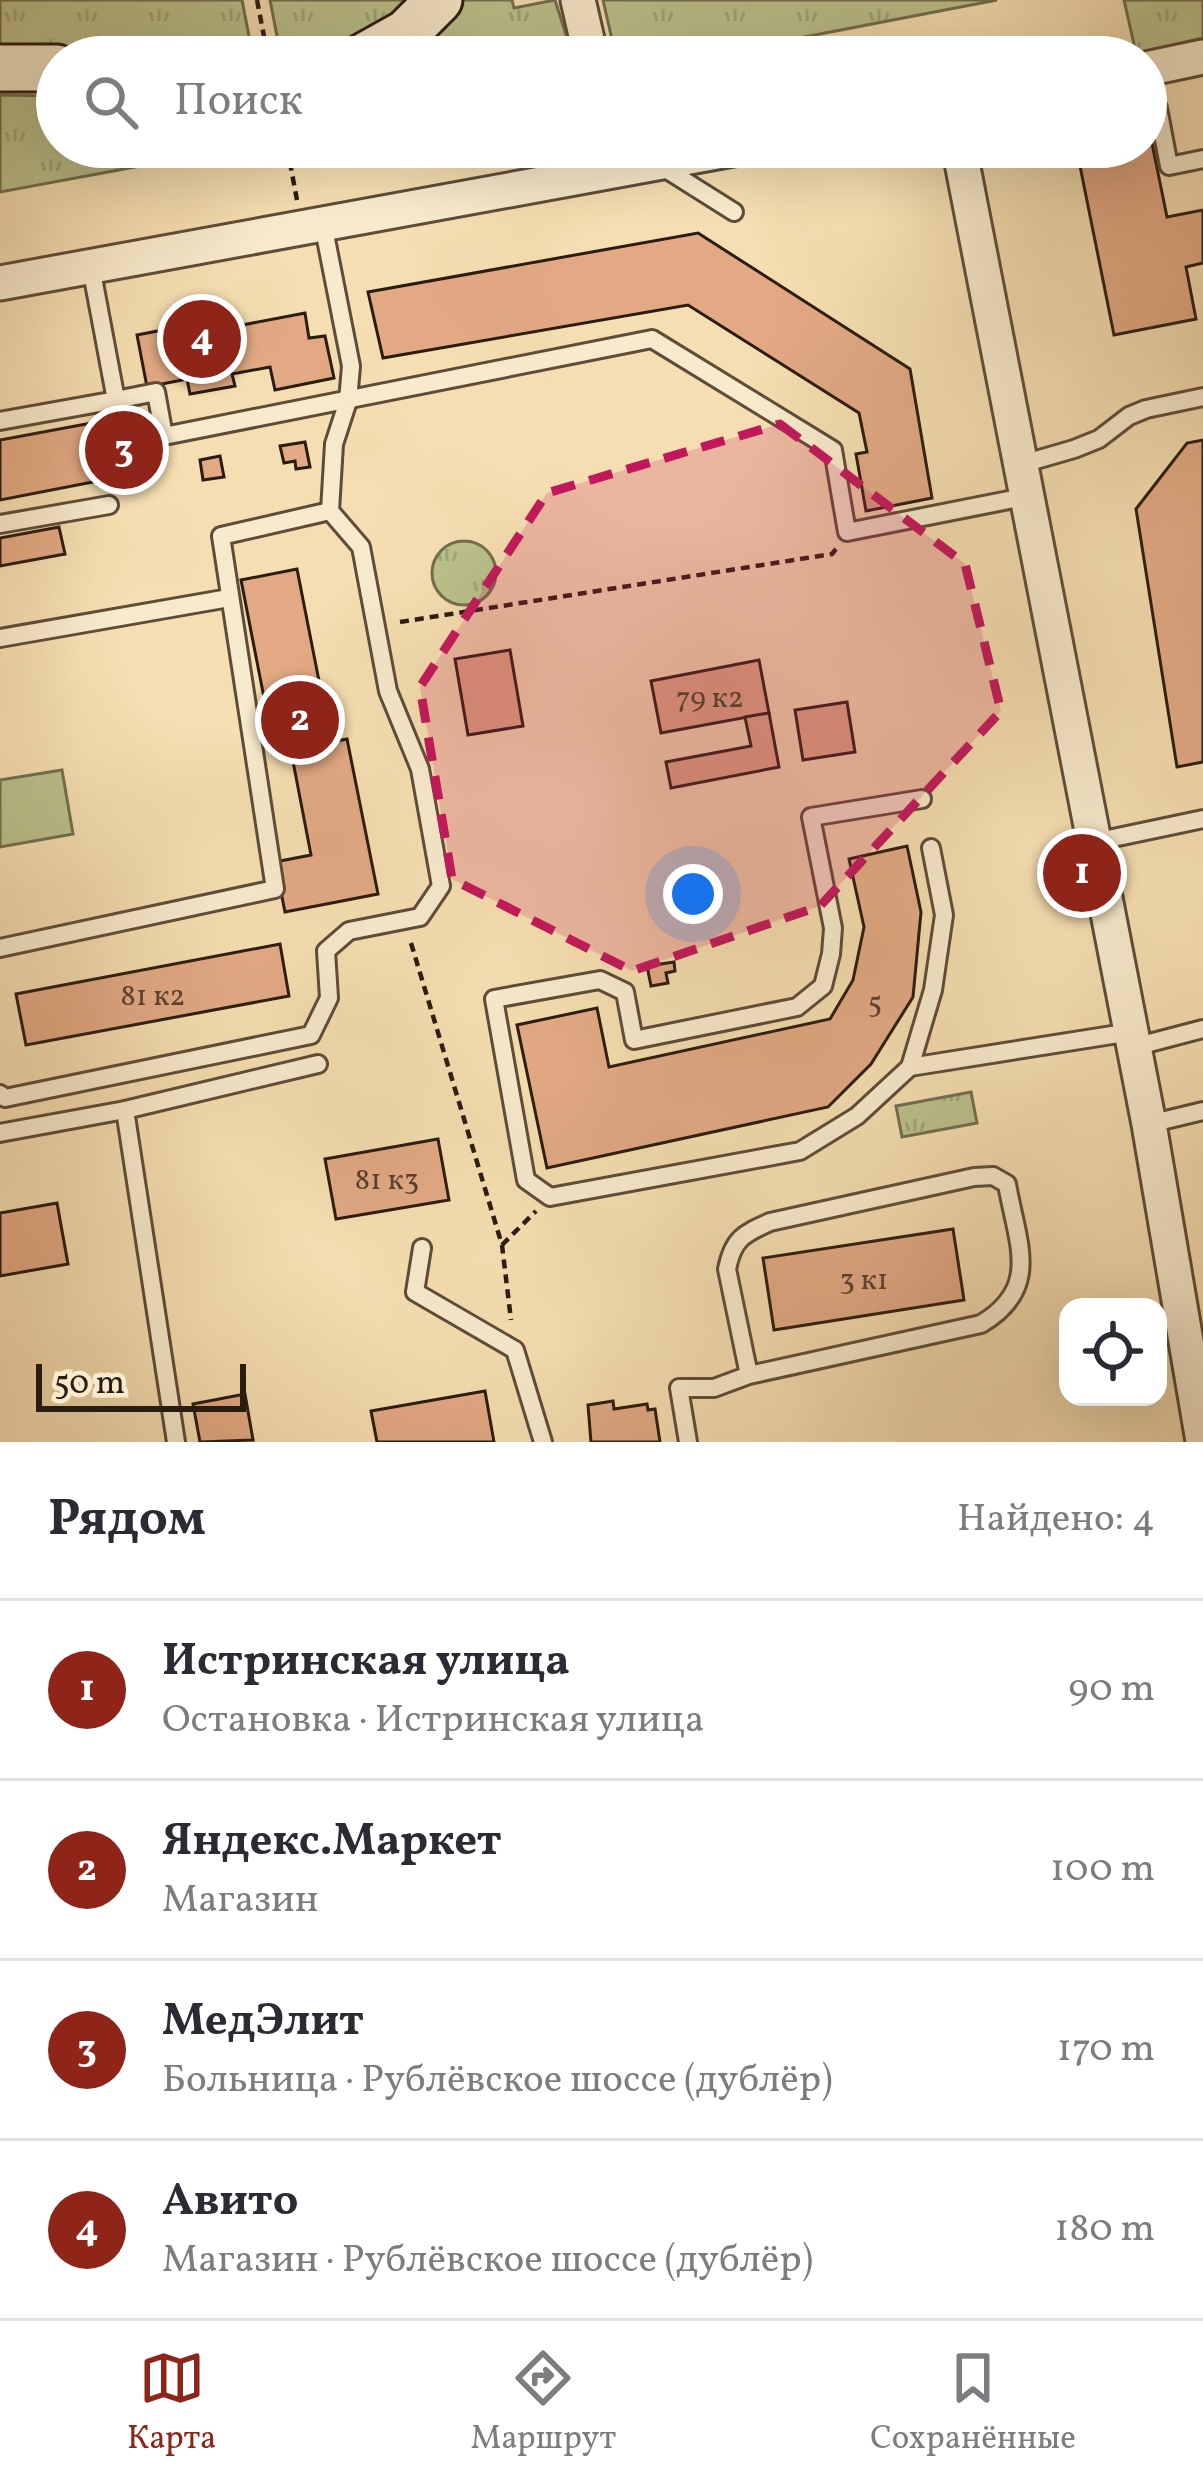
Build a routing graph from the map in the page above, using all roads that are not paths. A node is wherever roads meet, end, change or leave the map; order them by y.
1 (439, 0) edge
2 (578, 0) edge
3 (401, 36) edge
4 (586, 36) edge
5 (1203, 57) edge
6 (0, 68) edge
7 (36, 68) edge
8 (1167, 68) edge
9 (1167, 155) edge
10 (1203, 160) edge
11 (571, 168) edge
12 (663, 168) edge
13 (963, 168) edge
14 (734, 212) dead end
15 (313, 226) junction
16 (91, 266) junction
17 (0, 283) edge
18 (1203, 398) edge
19 (116, 400) junction
20 (348, 400) junction
21 (0, 421) edge
22 (1025, 480) junction
23 (109, 505) dead end
24 (330, 511) junction
25 (0, 524) edge
26 (229, 598) junction
27 (0, 638) edge
28 (922, 799) dead end
29 (1203, 819) edge
30 (1094, 842) junction
31 (932, 848) dead end
32 (0, 948) edge
33 (1203, 1029) edge
34 (1132, 1040) junction
35 (318, 1064) dead end
36 (910, 1067) junction
37 (0, 1094) edge
38 (125, 1110) junction
39 (1203, 1111) edge
40 (1149, 1124) junction
41 (0, 1133) edge
42 (422, 1248) dead end
43 (1194, 1327) edge
44 (748, 1375) junction
45 (1203, 1441) edge
46 (176, 1442) edge
47 (543, 1442) edge
48 (688, 1442) edge

1 - 3 main road
2 - 4 street
5 - 8 street
6 - 7 main road
9 - 10 lane
11 - 15 street
12 - 14 lane
13 - 22 street
15 - 16 street
15 - 20 lane
16 - 17 street
16 - 19 lane
18 - 22 lane
19 - 20 lane
19 - 21 lane
20 - 22 lane
20 - 24 lane
22 - 30 street
23 - 25 lane
24 - 26 lane
24 - 37 lane
26 - 27 lane
26 - 32 lane
28 - 36 lane
29 - 30 lane
30 - 34 street
31 - 36 lane
33 - 34 lane
34 - 36 lane
34 - 40 street
35 - 38 lane
38 - 41 lane
38 - 46 lane
39 - 40 lane
40 - 43 street
42 - 47 lane
43 - 45 street
44 - 44 lane
44 - 48 lane

